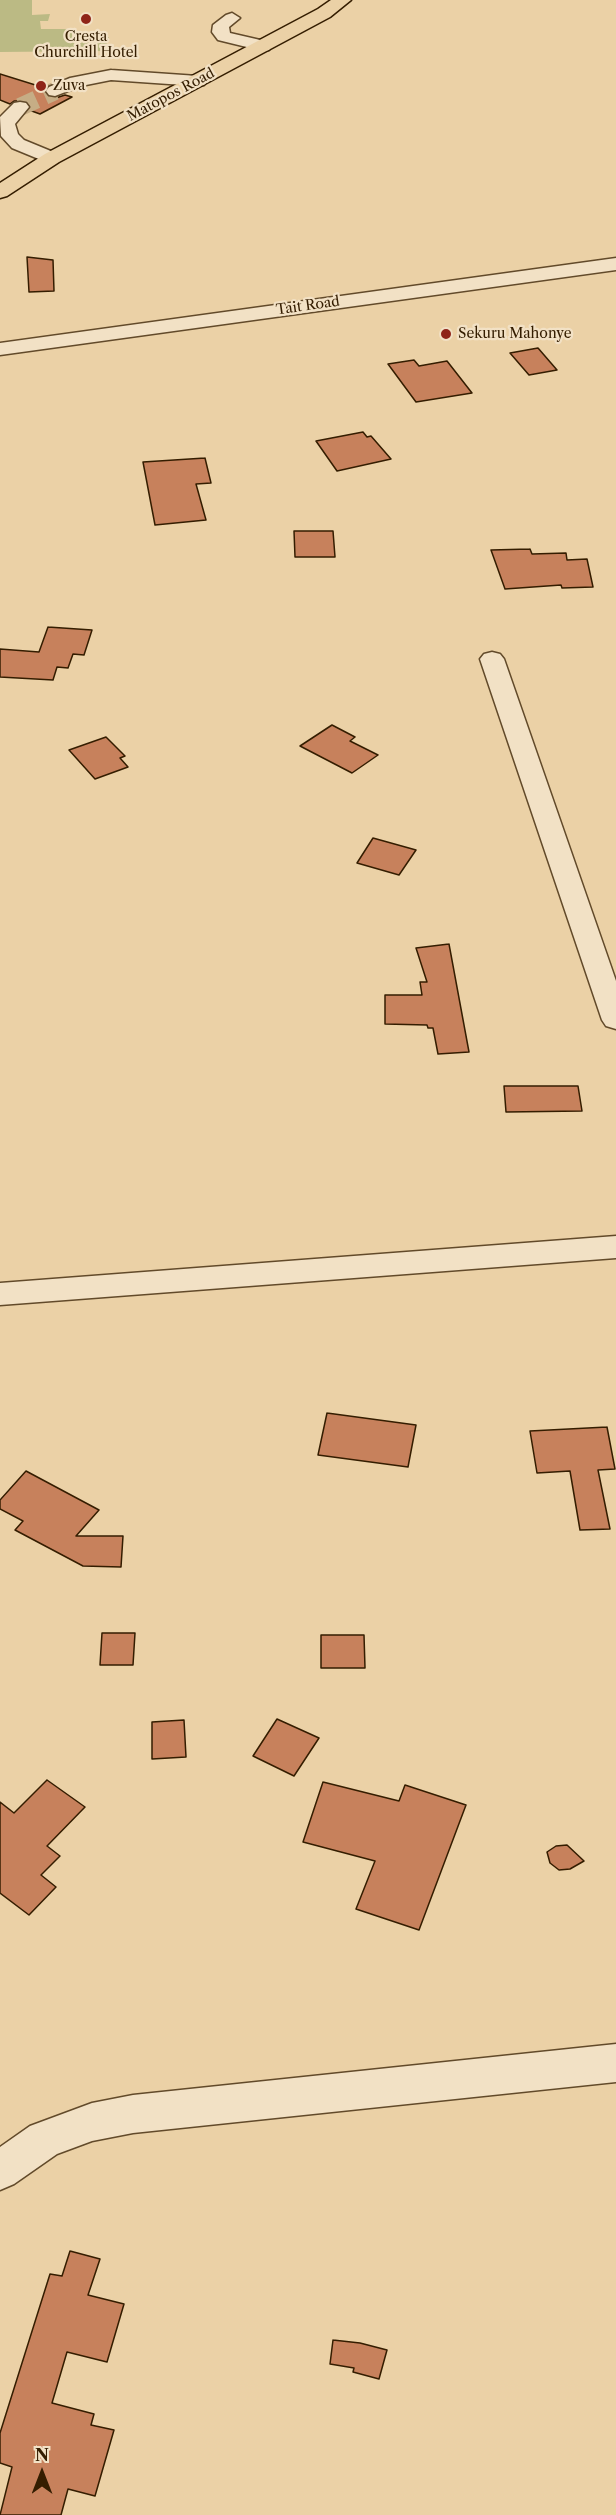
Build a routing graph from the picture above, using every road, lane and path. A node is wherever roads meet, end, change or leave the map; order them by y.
1 (342, 0) edge
2 (232, 18) dead end
3 (263, 46) junction
4 (198, 81) junction
5 (55, 92) tunnel mouth
6 (20, 107) tunnel mouth
7 (5, 135) edge
8 (52, 158) junction
9 (0, 192) edge
10 (616, 264) edge
11 (0, 349) edge
12 (492, 659) dead end
13 (616, 1020) edge
14 (616, 1247) edge
15 (0, 1294) edge
16 (616, 2063) edge
17 (0, 2170) edge

1 - 3 main road, Matopos Road
2 - 3 street
3 - 4 main road, Matopos Road
4 - 5 street
4 - 8 main road, Matopos Road
6 - 7 street
7 - 8 street
8 - 9 main road, Matopos Road
10 - 11 street, Tait Road
12 - 13 street
14 - 15 street
16 - 17 street

